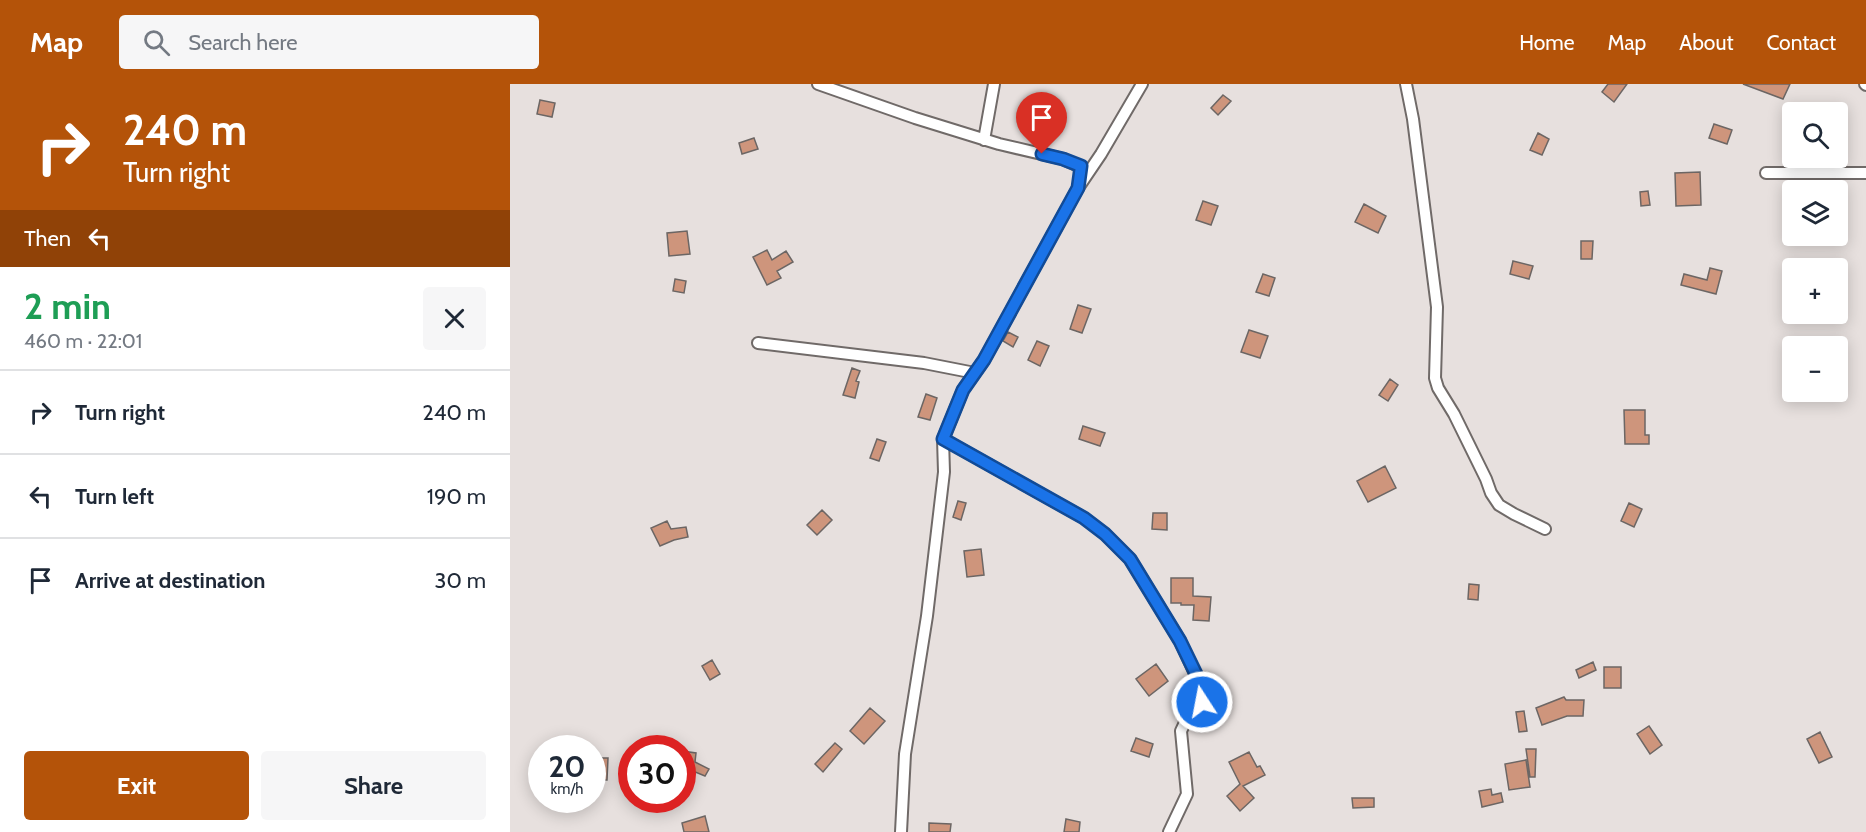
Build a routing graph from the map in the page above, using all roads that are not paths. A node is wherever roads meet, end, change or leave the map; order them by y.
1 (818, 84) edge
2 (994, 84) edge
3 (1142, 84) edge
4 (1406, 84) edge
5 (984, 140) junction
6 (1101, 154) junction
7 (1081, 166) junction
8 (1766, 173) dead end
9 (1866, 173) edge
10 (1078, 188) junction
11 (758, 343) dead end
12 (975, 373) junction
13 (943, 439) junction
14 (1545, 529) dead end
15 (901, 832) edge
16 (1169, 832) edge

1 - 5 street
2 - 5 street
3 - 6 street
4 - 14 street
5 - 7 street
6 - 7 street
6 - 10 street
7 - 10 street
8 - 9 street
10 - 12 street
11 - 12 street
12 - 13 street
13 - 15 street
13 - 16 street

